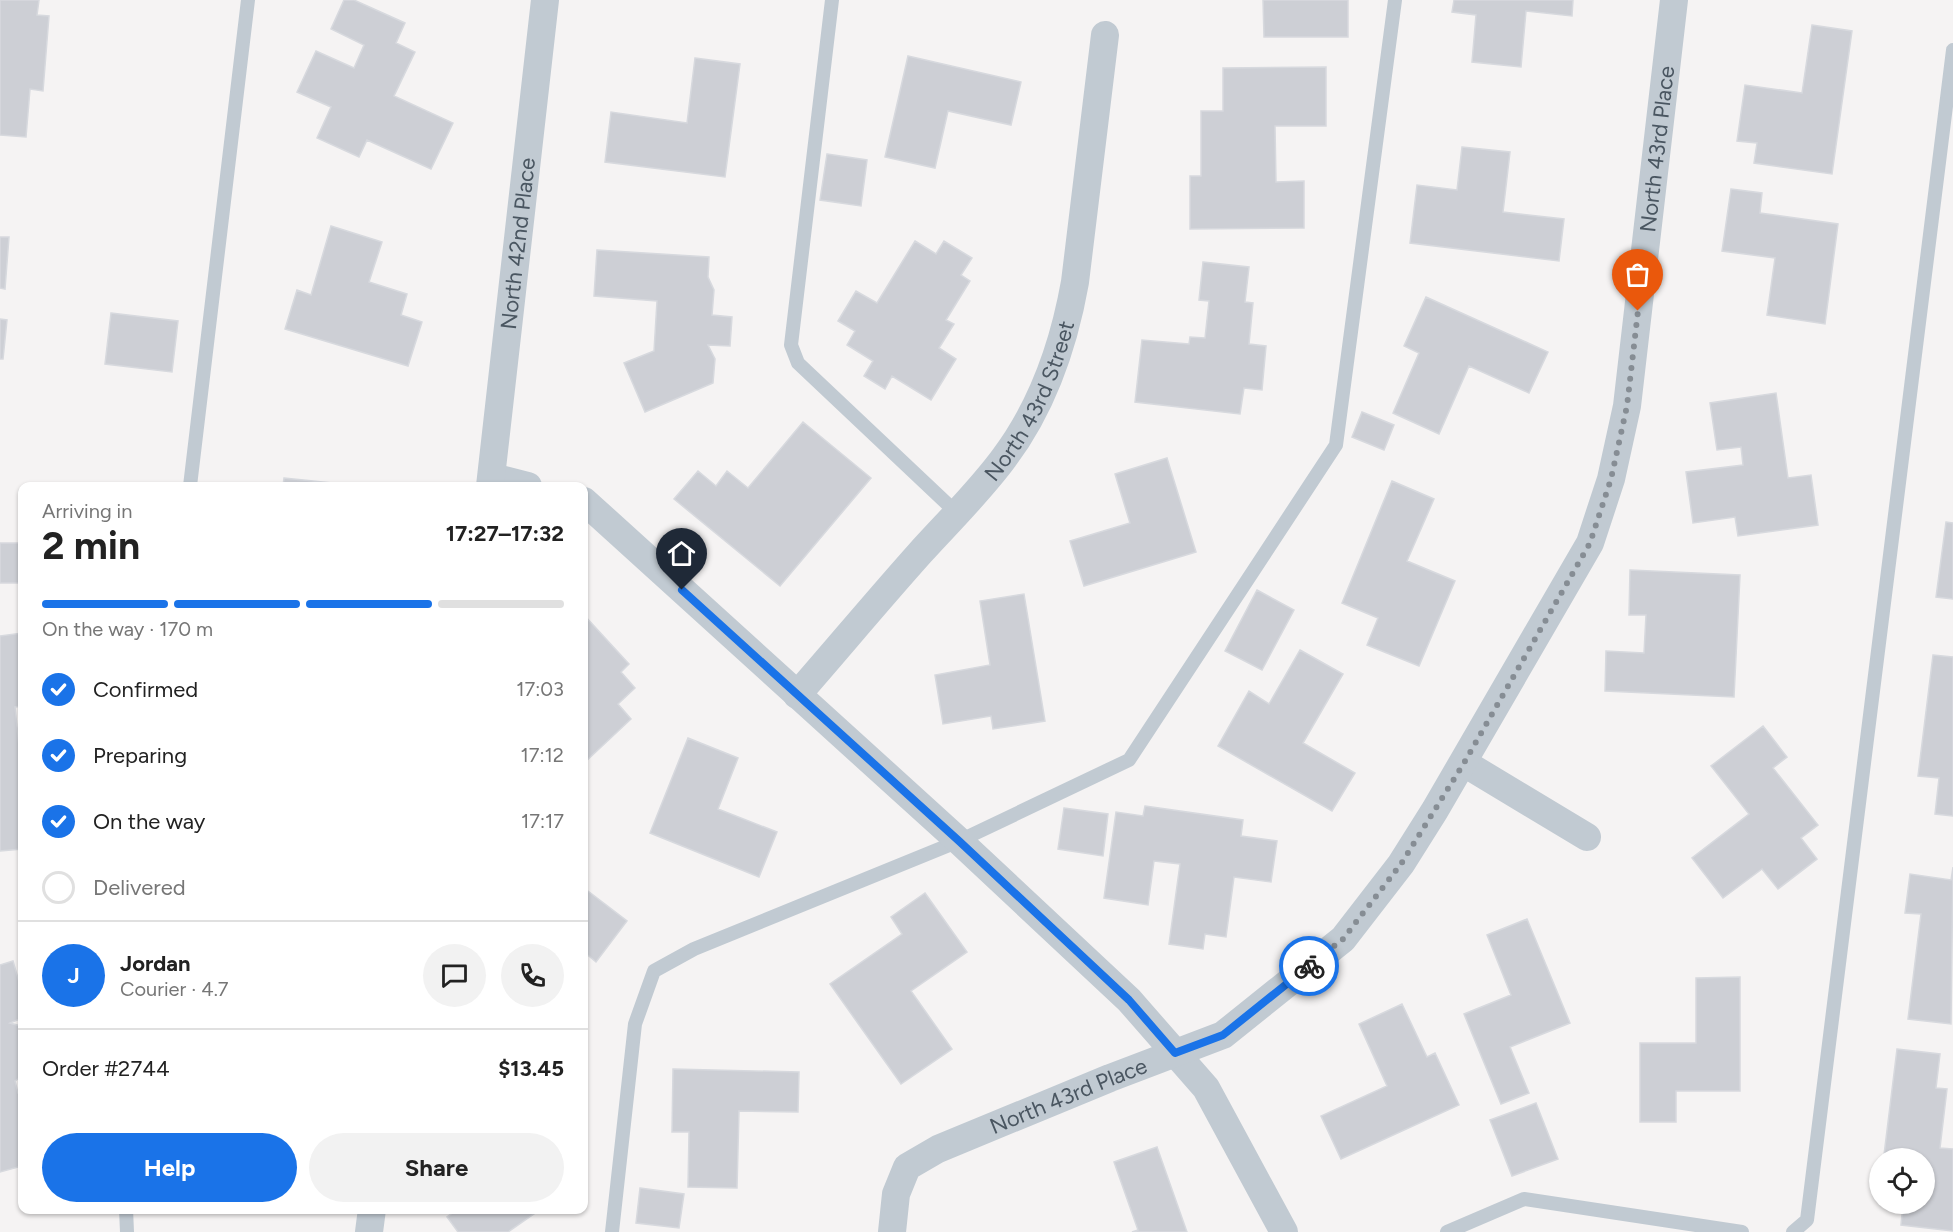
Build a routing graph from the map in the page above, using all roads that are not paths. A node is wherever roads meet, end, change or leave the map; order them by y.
1 (248, 0) edge
2 (545, 0) edge
3 (832, 0) edge
4 (1395, 0) edge
5 (1674, 0) edge
6 (1105, 35) dead end
7 (1953, 50) edge
8 (491, 481) edge
9 (190, 482) edge
10 (588, 505) edge
11 (958, 514) junction
12 (797, 695) junction
13 (1464, 763) junction
14 (1587, 837) dead end
15 (959, 841) junction
16 (1175, 1053) junction
17 (126, 1214) edge
18 (371, 1214) edge
19 (127, 1232) edge
20 (369, 1232) edge
21 (612, 1232) edge
22 (892, 1232) edge
23 (1284, 1232) edge
24 (1447, 1232) edge
25 (1742, 1232) edge
26 (1793, 1232) edge

1 - 9 lane
2 - 8 street, North 42nd Place
3 - 11 lane
4 - 15 lane
5 - 13 street, North 43rd Place
6 - 11 street, North 43rd Street
7 - 26 lane
10 - 12 street
11 - 12 street, North 43rd Street
12 - 15 street
13 - 14 street
13 - 16 street, North 43rd Place
15 - 16 street
15 - 21 lane
16 - 22 street, North 43rd Place
16 - 23 street
17 - 19 lane
18 - 20 street
24 - 25 lane

